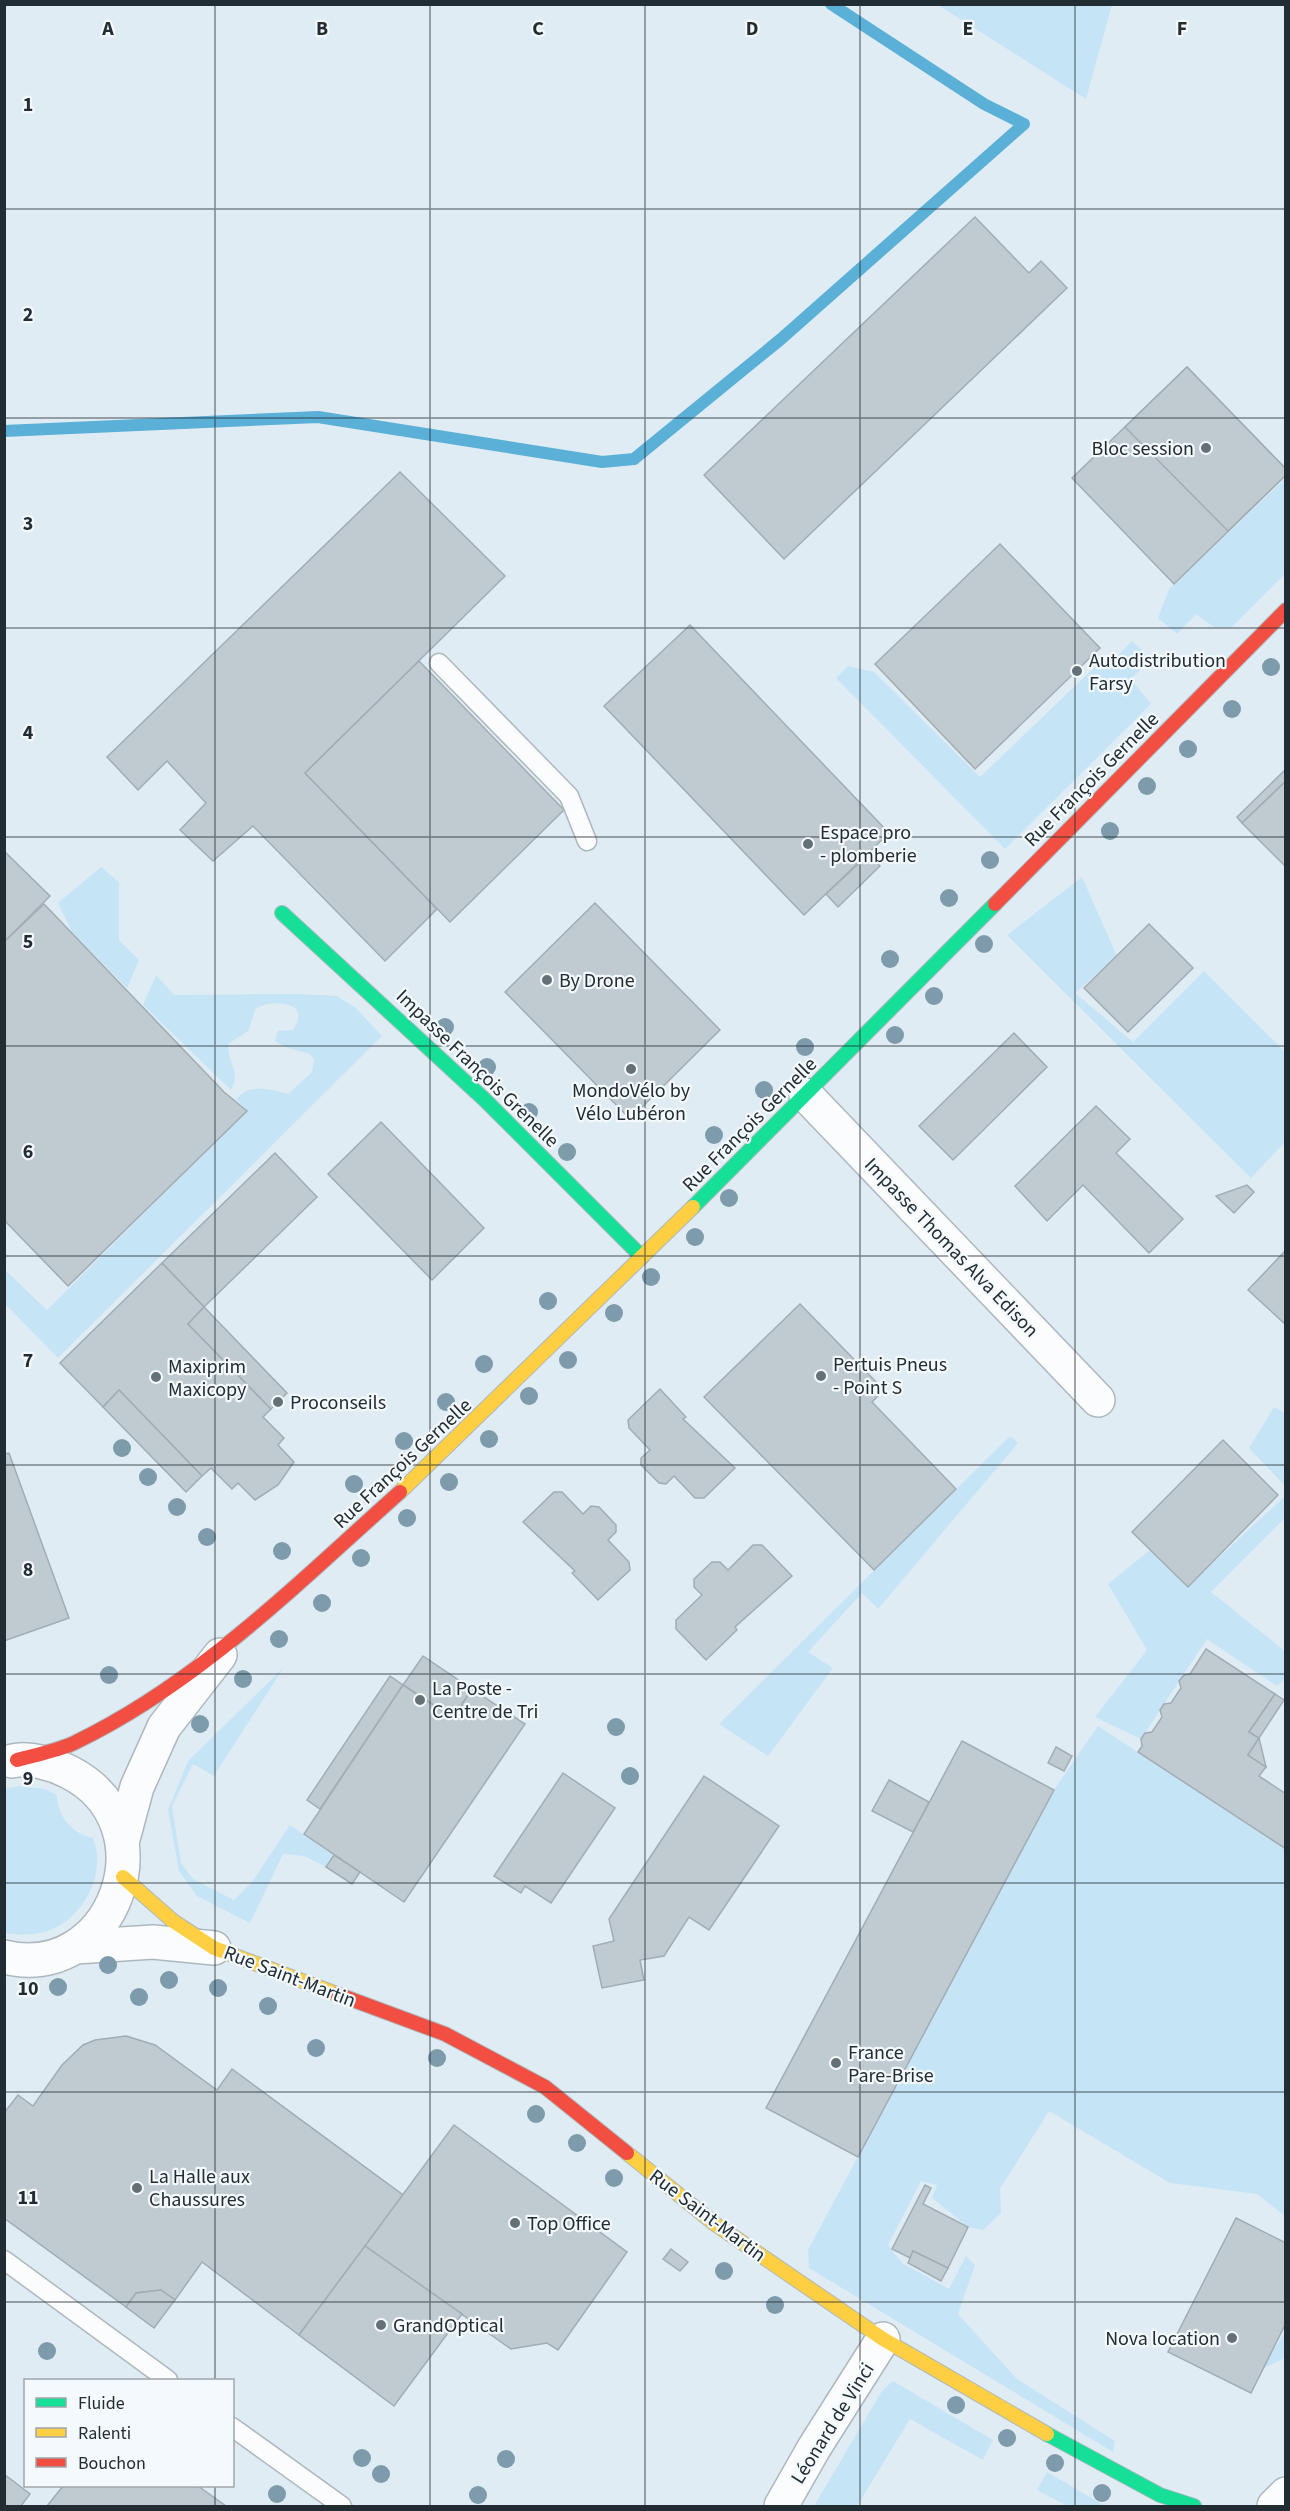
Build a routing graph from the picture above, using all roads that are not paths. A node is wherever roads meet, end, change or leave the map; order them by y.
1 (1286, 610) edge
2 (439, 663) dead end
3 (587, 841) dead end
4 (282, 913) dead end
5 (806, 1095) junction
6 (642, 1257) junction
7 (1098, 1400) dead end
8 (224, 1649) junction
9 (11, 1762) edge
10 (123, 1839) junction
11 (123, 1877) junction
12 (75, 1947) junction
13 (214, 1948) junction
14 (9, 1962) edge
15 (4, 2260) edge
16 (883, 2339) junction
17 (167, 2379) edge
18 (234, 2428) edge
19 (1286, 2494) edge
20 (342, 2506) edge
21 (781, 2506) edge
22 (1194, 2506) edge
23 (1274, 2506) edge

1 - 5 street, Rue François Gernelle
2 - 3 lane
4 - 6 street, Impasse François Grenelle
5 - 6 street, Rue François Gernelle
5 - 7 street, Impasse Thomas Alva Edison
6 - 8 street, Rue François Gernelle
8 - 9 street, Rue François Gernelle
8 - 10 street
9 - 10 street
10 - 11 street
11 - 12 street
11 - 13 street, Rue Saint-Martin
12 - 13 street, Rue Saint-Martin
12 - 14 street
13 - 16 street, Rue Saint-Martin
15 - 17 lane
16 - 21 street, Léonard de Vinci
16 - 22 street, Rue Saint-Martin
18 - 20 lane
19 - 23 street

